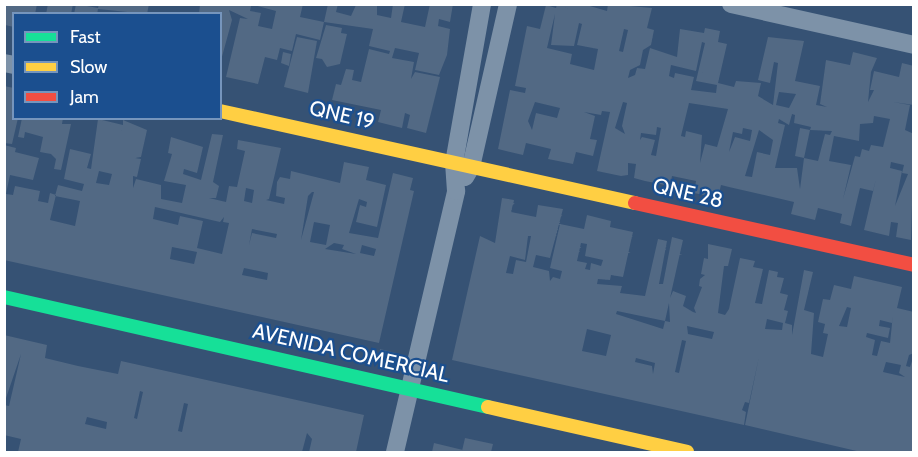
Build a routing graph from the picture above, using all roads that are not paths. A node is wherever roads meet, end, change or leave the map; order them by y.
1 (482, 4) edge
2 (508, 4) edge
3 (731, 4) edge
4 (914, 45) edge
5 (222, 111) edge
6 (462, 165) junction
7 (914, 265) edge
8 (4, 297) edge
9 (410, 387) junction
10 (395, 453) edge
11 (687, 453) edge

1 - 6 street
2 - 6 street
3 - 4 street
5 - 6 main road, QNE 19
6 - 7 main road, QNE 28
6 - 9 street
8 - 9 main road, AVENIDA COMERCIAL
9 - 10 street
9 - 11 main road, AVENIDA COMERCIAL

